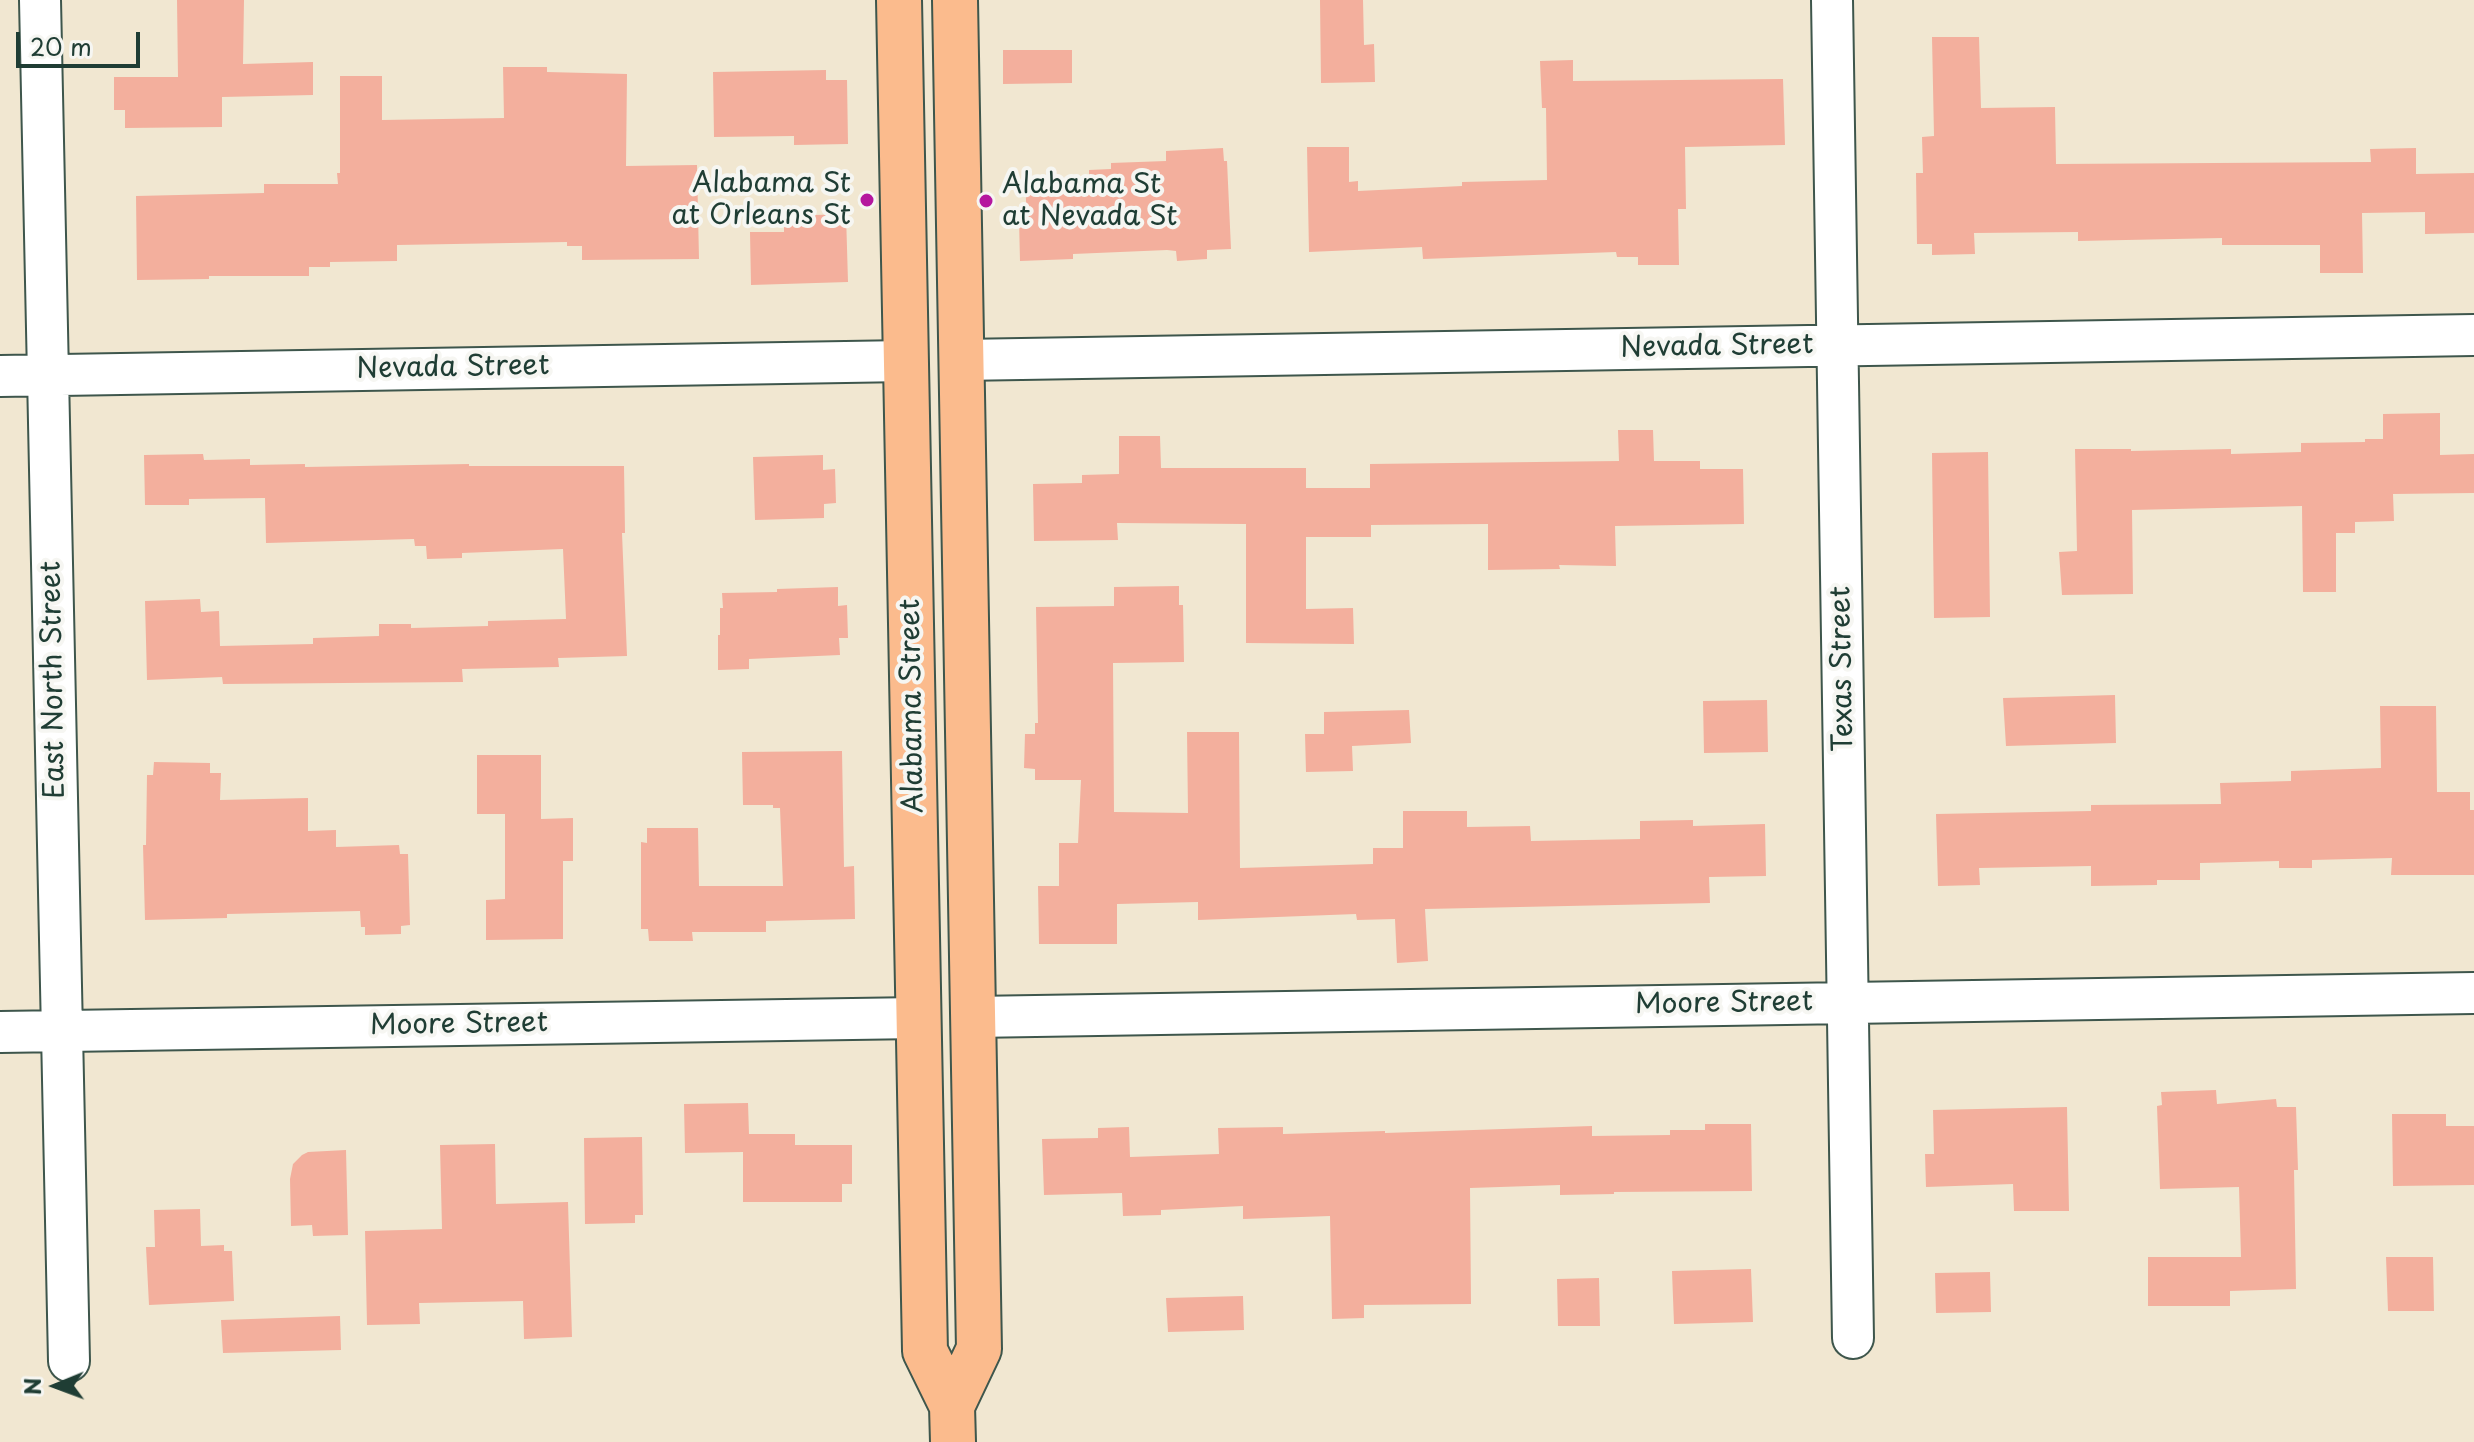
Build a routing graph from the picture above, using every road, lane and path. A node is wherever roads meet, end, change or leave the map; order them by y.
1 (40, 0) edge
2 (899, 0) edge
3 (955, 0) edge
4 (1832, 0) edge
5 (2474, 335) edge
6 (1838, 345) junction
7 (961, 360) junction
8 (906, 361) junction
9 (48, 375) junction
10 (0, 376) edge
11 (2474, 993) edge
12 (1848, 1002) junction
13 (973, 1017) junction
14 (918, 1018) junction
15 (62, 1031) junction
16 (0, 1032) edge
17 (1853, 1338) dead end
18 (69, 1361) dead end
19 (952, 1424) edge

1 - 9 street, East North Street
2 - 8 main road, Alabama Street
3 - 7 main road, Alabama Street
4 - 6 street, Texas Street
5 - 6 street, Nevada Street
6 - 7 street, Nevada Street
6 - 12 street, Texas Street
7 - 13 main road, Alabama Street
8 - 9 street, Nevada Street
8 - 14 main road, Alabama Street
9 - 10 street, Nevada Street
9 - 15 street, East North Street
11 - 12 street, Moore Street
12 - 13 street, Moore Street
12 - 17 street, Texas Street
13 - 19 main road, Alabama Street
14 - 15 street, Moore Street
14 - 19 main road, Alabama Street
15 - 16 street, Moore Street
15 - 18 street, East North Street

